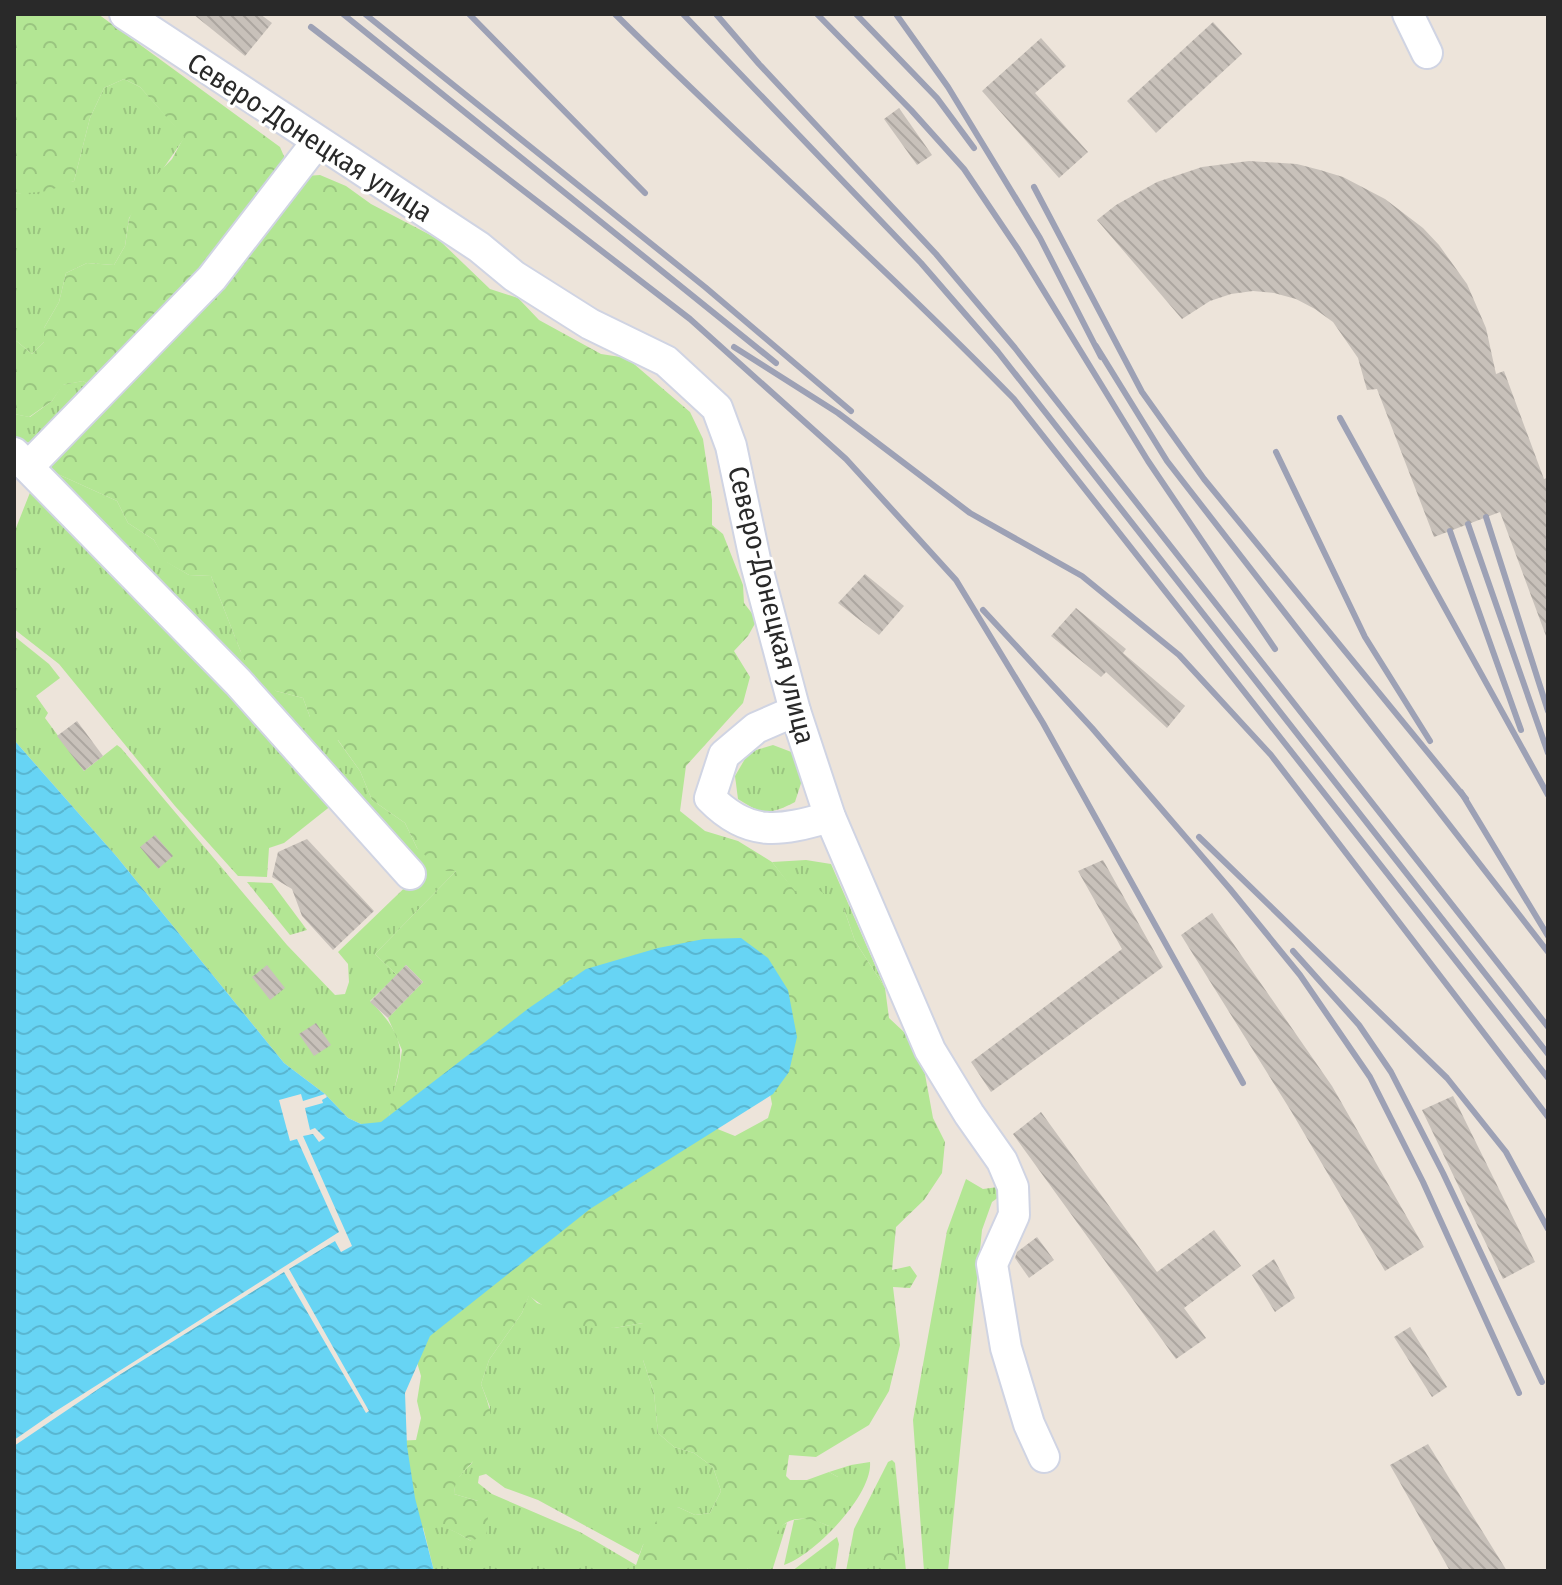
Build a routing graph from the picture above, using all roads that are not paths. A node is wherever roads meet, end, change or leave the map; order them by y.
1 (125, 14) edge
2 (1408, 14) edge
3 (1427, 53) dead end
4 (317, 142) junction
5 (21, 460) edge
6 (795, 711) junction
7 (830, 817) junction
8 (410, 874) dead end
9 (1044, 1457) dead end

1 - 4 street, Северо-Донецкая улица
2 - 3 street
4 - 5 street
4 - 6 street, Северо-Донецкая улица
5 - 8 street
6 - 7 street, Северо-Донецкая улица
6 - 7 street
7 - 9 street, Северо-Донецкая улица

